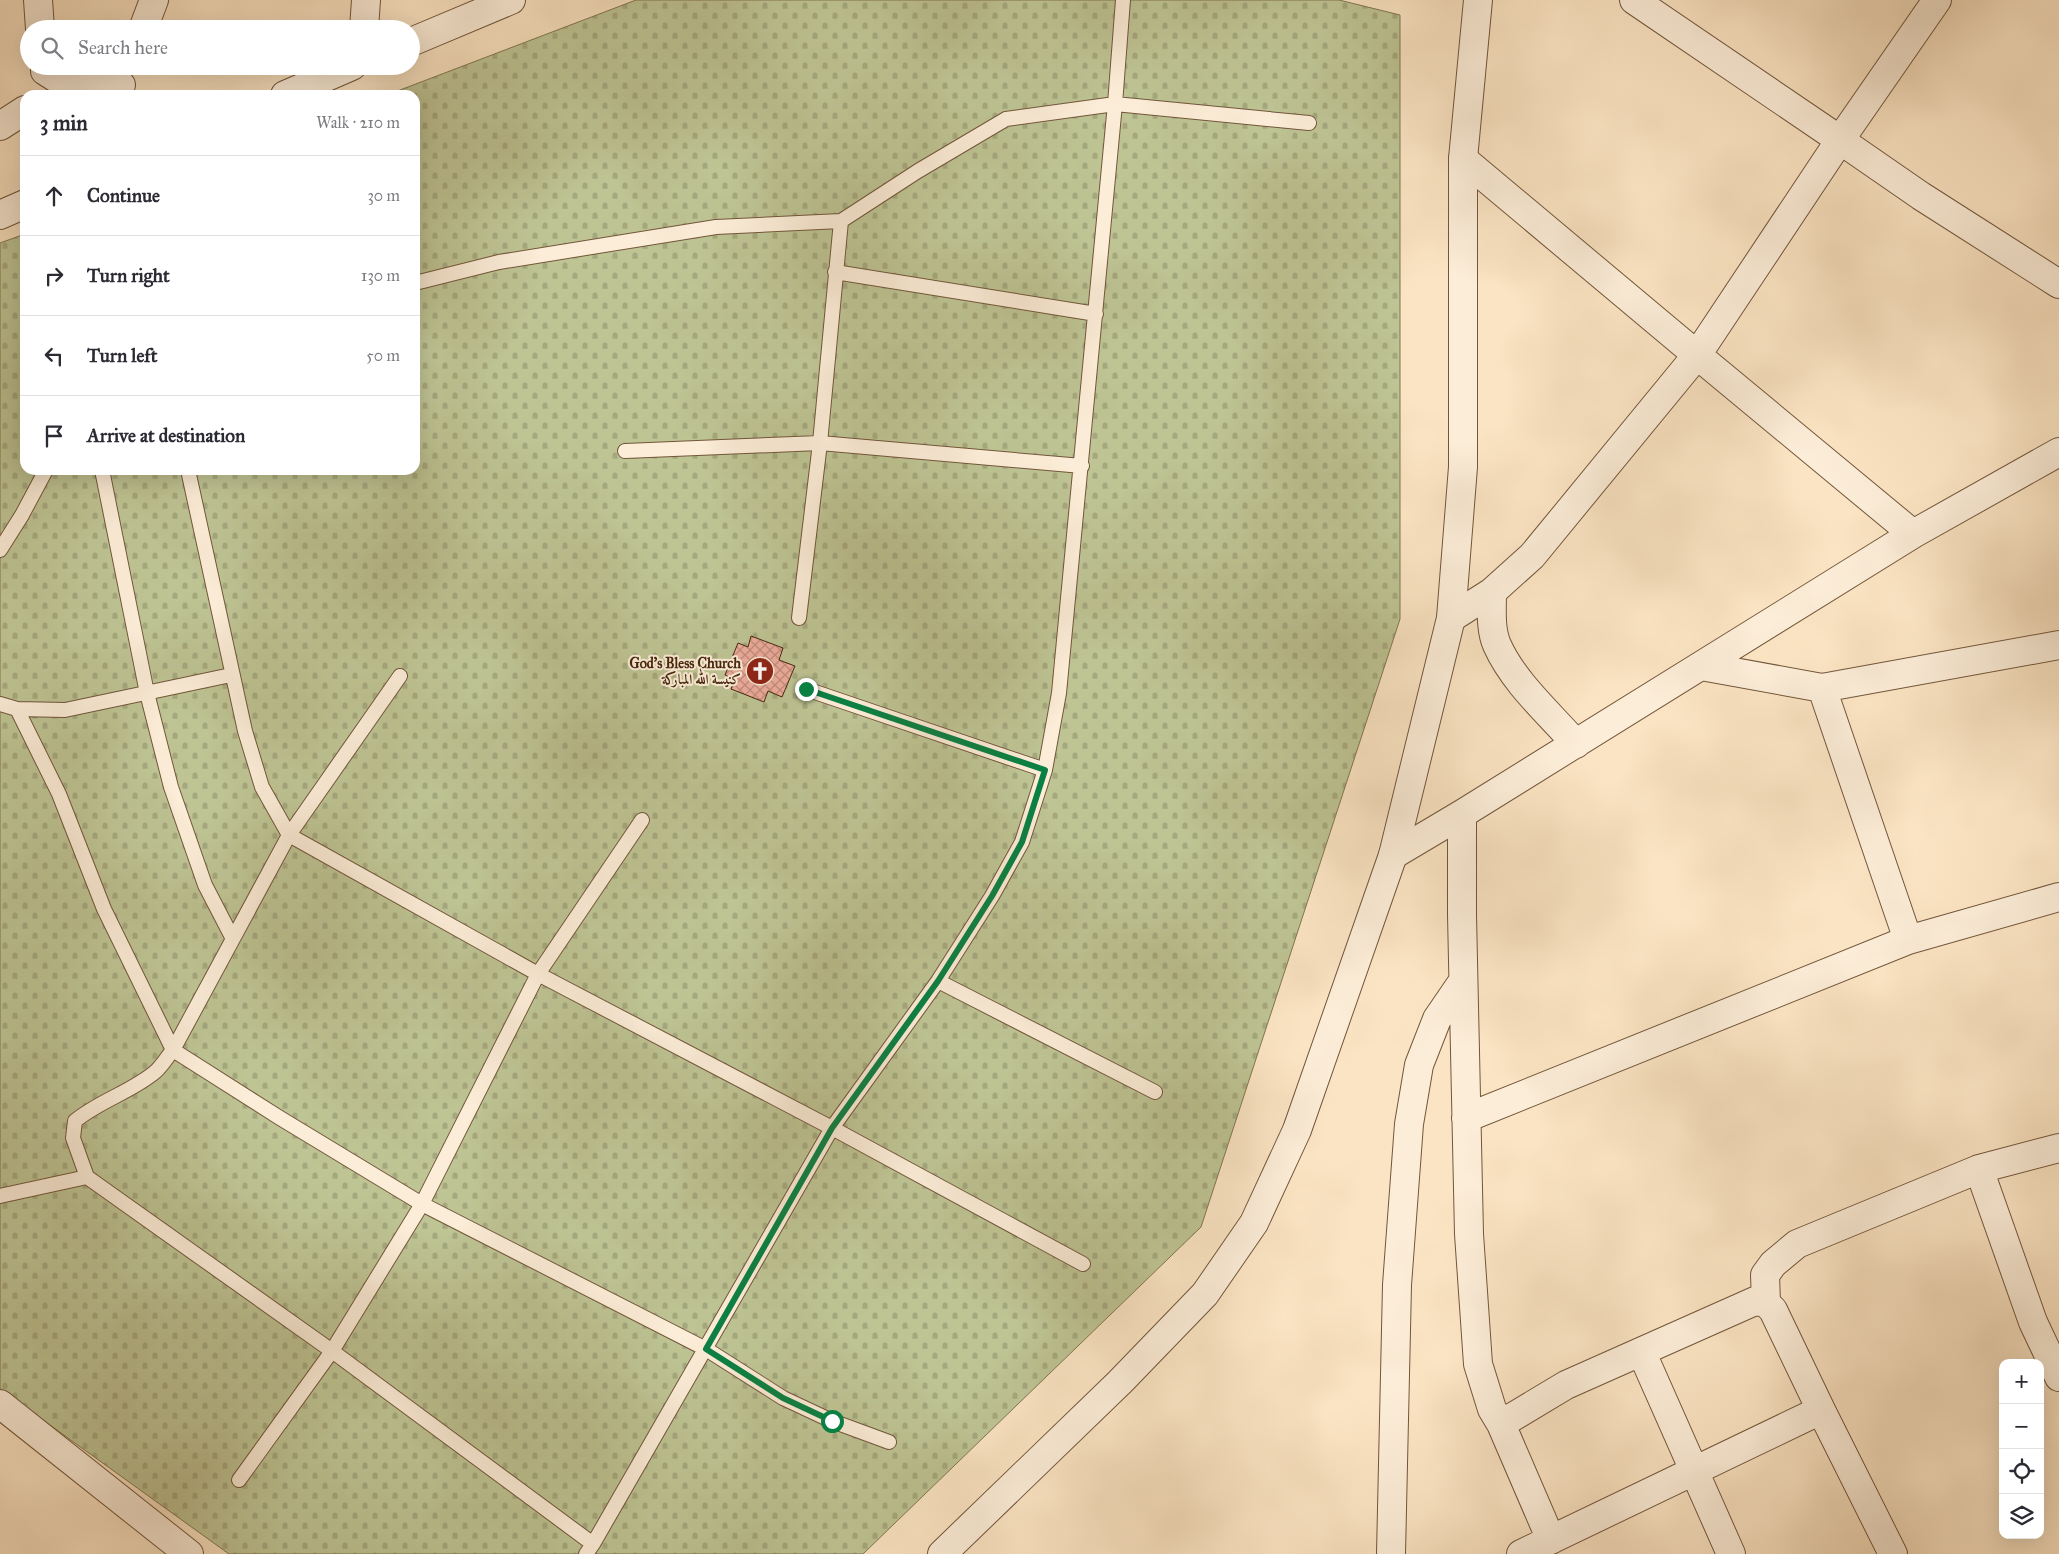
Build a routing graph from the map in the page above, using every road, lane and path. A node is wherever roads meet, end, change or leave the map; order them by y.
1 (38, 0) edge
2 (154, 0) edge
3 (366, 0) edge
4 (511, 0) edge
5 (1123, 0) edge
6 (1478, 0) edge
7 (1634, 0) edge
8 (1937, 0) edge
9 (39, 20) edge
10 (146, 20) edge
11 (365, 20) edge
12 (420, 38) edge
13 (332, 75) edge
14 (52, 82) edge
15 (123, 82) edge
16 (297, 90) edge
17 (1115, 104) junction
18 (20, 113) edge
19 (1309, 123) dead end
20 (0, 126) edge
21 (1840, 140) junction
22 (1463, 159) junction
23 (20, 206) edge
24 (0, 215) edge
25 (841, 220) junction
26 (835, 272) junction
27 (420, 282) edge
28 (2059, 284) edge
29 (1096, 314) junction
30 (1697, 355) junction
31 (820, 443) junction
32 (625, 451) dead end
33 (2059, 452) edge
34 (1082, 466) junction
35 (43, 475) edge
36 (103, 475) edge
37 (189, 475) edge
38 (1913, 534) junction
39 (0, 550) edge
40 (1492, 592) junction
41 (799, 618) dead end
42 (1451, 618) junction
43 (2059, 645) edge
44 (1702, 666) junction
45 (231, 675) junction
46 (400, 676) dead end
47 (1822, 688) junction
48 (806, 689) dead end
49 (148, 693) junction
50 (0, 704) edge
51 (17, 709) junction
52 (1576, 744) junction
53 (1045, 770) junction
54 (1462, 814) junction
55 (642, 820) dead end
56 (289, 835) junction
57 (1393, 855) junction
58 (2059, 896) edge
59 (233, 939) junction
60 (1908, 940) junction
61 (538, 974) junction
62 (938, 981) junction
63 (1463, 982) junction
64 (173, 1050) junction
65 (1155, 1092) dead end
66 (1466, 1118) junction
67 (832, 1128) junction
68 (2059, 1148) edge
69 (1979, 1169) junction
70 (87, 1177) junction
71 (0, 1196) edge
72 (422, 1204) junction
73 (1083, 1264) dead end
74 (1766, 1303) junction
75 (706, 1349) junction
76 (332, 1351) junction
77 (1642, 1353) junction
78 (2059, 1377) edge
79 (0, 1404) edge
80 (1821, 1410) junction
81 (1501, 1424) junction
82 (889, 1442) dead end
83 (1692, 1470) junction
84 (239, 1480) dead end
85 (1551, 1540) junction
86 (590, 1549) edge
87 (189, 1554) edge
88 (942, 1554) edge
89 (1391, 1554) edge
90 (1521, 1554) edge
91 (1730, 1554) edge
92 (1893, 1554) edge

1 - 9 street
2 - 10 street
3 - 11 street
4 - 12 street
5 - 17 lane
6 - 22 street
7 - 21 street
8 - 21 street
13 - 16 street
14 - 15 street
17 - 19 lane
17 - 25 lane
17 - 29 lane
18 - 20 street
21 - 28 street
21 - 30 street
22 - 30 street
22 - 42 street
23 - 24 street
25 - 26 lane
25 - 27 lane
26 - 29 lane
26 - 31 lane
29 - 34 lane
30 - 38 street
30 - 40 street
31 - 32 lane
31 - 34 lane
31 - 41 lane
33 - 38 street
34 - 53 lane
35 - 39 lane
36 - 49 lane
37 - 45 lane
38 - 44 street
40 - 42 street
40 - 52 street
42 - 57 street
43 - 47 street
44 - 47 street
44 - 52 street
45 - 49 lane
45 - 56 lane
46 - 56 lane
47 - 60 street
48 - 53 lane
49 - 51 lane
49 - 59 lane
50 - 51 lane
51 - 64 lane
52 - 54 street
53 - 62 lane
54 - 57 street
54 - 63 street
55 - 61 lane
56 - 59 lane
56 - 61 lane
57 - 88 street
58 - 60 street
59 - 64 lane
60 - 66 street
61 - 67 lane
61 - 72 lane
62 - 65 lane
62 - 67 lane
63 - 66 street
63 - 89 street
64 - 70 lane
64 - 72 lane
66 - 81 street
67 - 73 lane
67 - 75 lane
68 - 69 street
69 - 74 street
69 - 78 street
70 - 71 lane
70 - 76 lane
72 - 75 lane
72 - 76 lane
74 - 77 street
74 - 80 street
75 - 82 lane
75 - 86 lane
76 - 84 lane
76 - 86 lane
77 - 81 street
77 - 83 street
79 - 87 street
80 - 83 street
80 - 92 street
81 - 85 street
83 - 85 street
83 - 91 street
85 - 90 street

